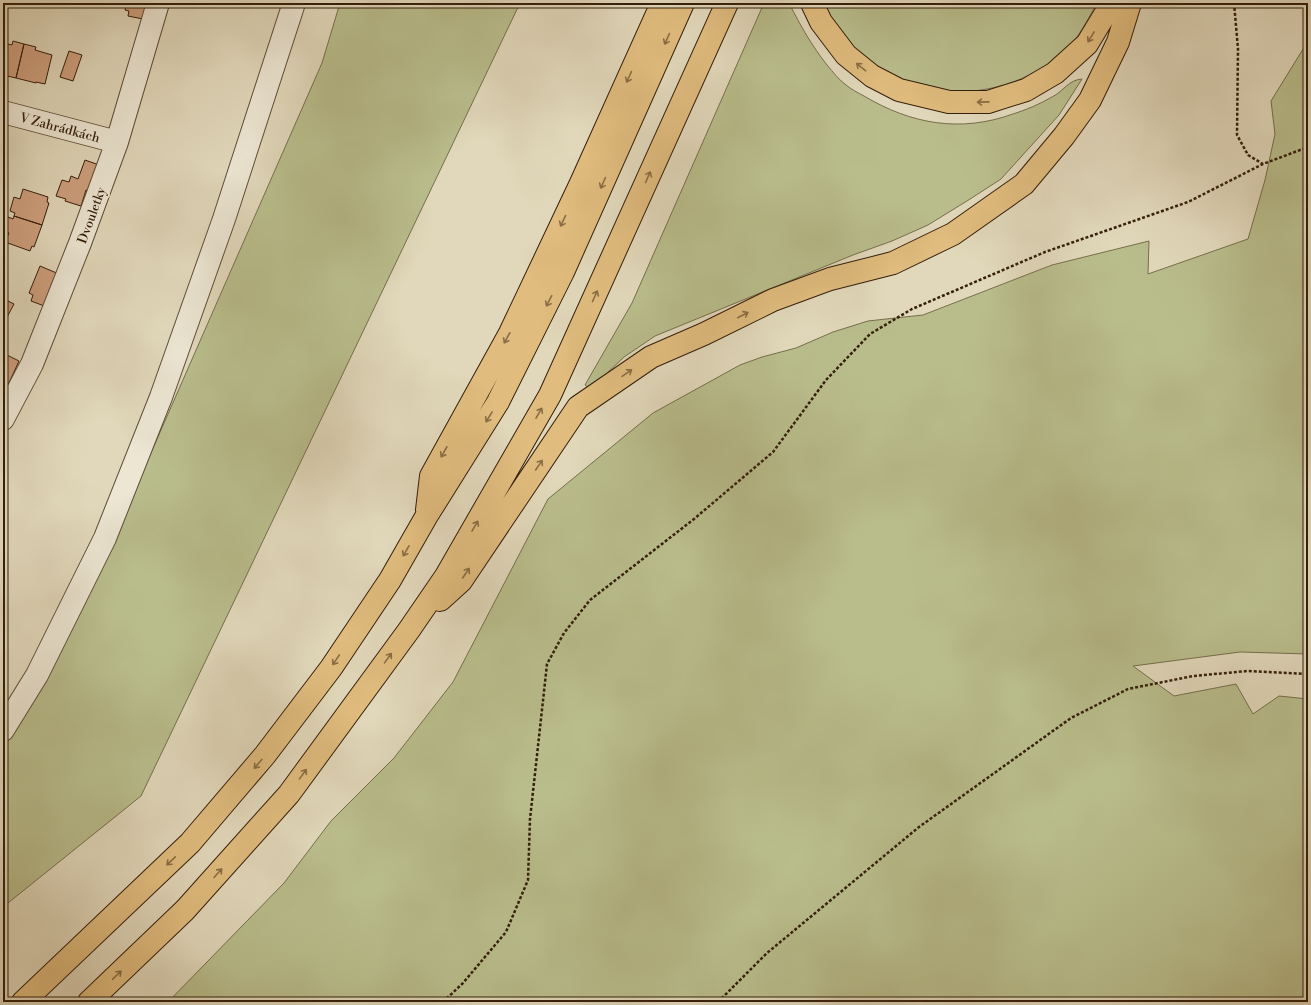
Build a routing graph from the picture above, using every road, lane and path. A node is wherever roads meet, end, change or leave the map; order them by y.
1 (158, 3) edge
2 (294, 3) edge
3 (662, 3) edge
4 (682, 3) edge
5 (727, 3) edge
6 (812, 3) edge
7 (1110, 3) edge
8 (1130, 3) edge
9 (1234, 3) edge
10 (3, 112) edge
11 (117, 142) junction
12 (1308, 147) edge
13 (1263, 164) junction
14 (3, 419) edge
15 (426, 517) junction
16 (409, 630) junction
17 (1308, 674) edge
18 (3, 730) edge
19 (22, 1002) edge
20 (89, 1002) edge
21 (444, 1002) edge
22 (718, 1002) edge

1 - 11 street, Dvouletky
2 - 18 street
3 -> 15 highway
4 -> 15 highway
16 -> 5 highway
7 -> 6 highway
16 -> 8 highway
9 - 13 path
10 - 11 street, V Zahrádkách
11 - 14 street, Dvouletky
12 - 13 path
13 - 21 path
15 -> 19 highway
20 -> 16 highway
17 - 22 path

